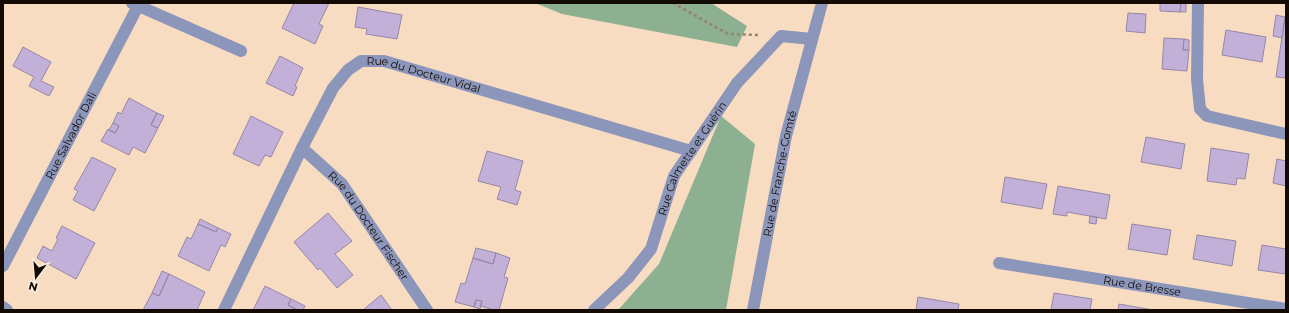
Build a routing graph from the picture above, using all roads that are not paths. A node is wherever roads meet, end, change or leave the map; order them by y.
1 (822, 3) edge
2 (1198, 3) edge
3 (135, 5) edge
4 (812, 39) junction
5 (241, 51) dead end
6 (1286, 134) edge
7 (302, 148) junction
8 (691, 151) junction
9 (999, 263) dead end
10 (3, 266) edge
11 (3, 307) edge
12 (1286, 309) edge
13 (7, 310) edge
14 (224, 310) edge
15 (427, 310) edge
16 (594, 310) edge
17 (753, 310) edge

1 - 4 street, Rue de Franche-Comté
2 - 6 street
3 - 5 street, Rue Salvador Dali
3 - 10 street, Rue Salvador Dali
4 - 8 street, Rue Calmette et Guérin
4 - 17 street, Rue de Franche-Comté
7 - 8 street, Rue du Docteur Vidal
7 - 14 street, Rue du Docteur Vidal
7 - 15 street, Rue du Docteur Fischer
8 - 16 street, Rue Calmette et Guérin
9 - 12 street, Rue de Bresse
11 - 13 street

